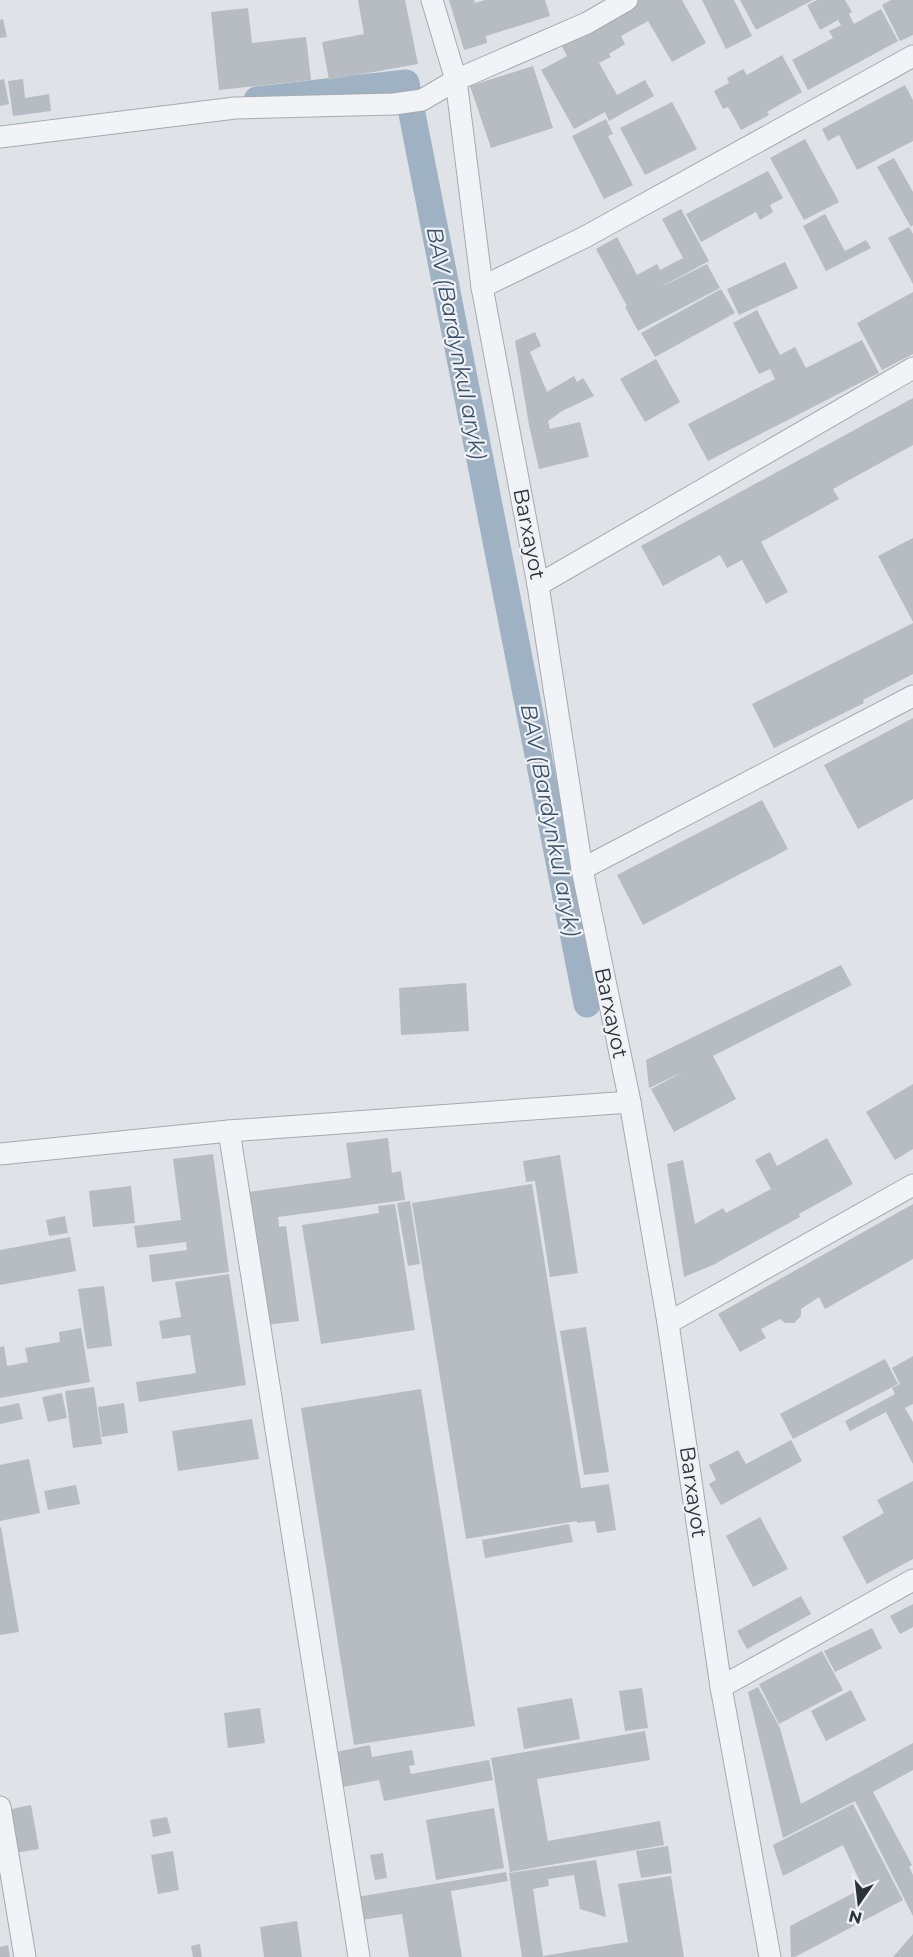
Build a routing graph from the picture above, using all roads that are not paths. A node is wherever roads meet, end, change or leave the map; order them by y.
1 (432, 0) edge
2 (627, 0) edge
3 (913, 56) edge
4 (456, 80) junction
5 (0, 137) edge
6 (482, 287) junction
7 (913, 369) edge
8 (538, 585) junction
9 (913, 696) edge
10 (582, 869) junction
11 (630, 1102) junction
12 (229, 1131) junction
13 (0, 1154) edge
14 (913, 1185) edge
15 (669, 1323) junction
16 (913, 1580) edge
17 (721, 1687) junction
18 (0, 1807) edge
19 (25, 1957) edge
20 (359, 1957) edge
21 (770, 1957) edge

1 - 4 street, Barxayot
2 - 4 street
3 - 6 street
4 - 5 street
4 - 6 street, Barxayot
6 - 8 street, Barxayot
7 - 8 street
8 - 10 street, Barxayot
9 - 10 street
10 - 11 street, Barxayot
11 - 12 street
11 - 15 street, Barxayot
12 - 13 street
12 - 20 street
14 - 15 street
15 - 17 street, Barxayot
16 - 17 street
17 - 21 street, Barxayot
18 - 19 street

